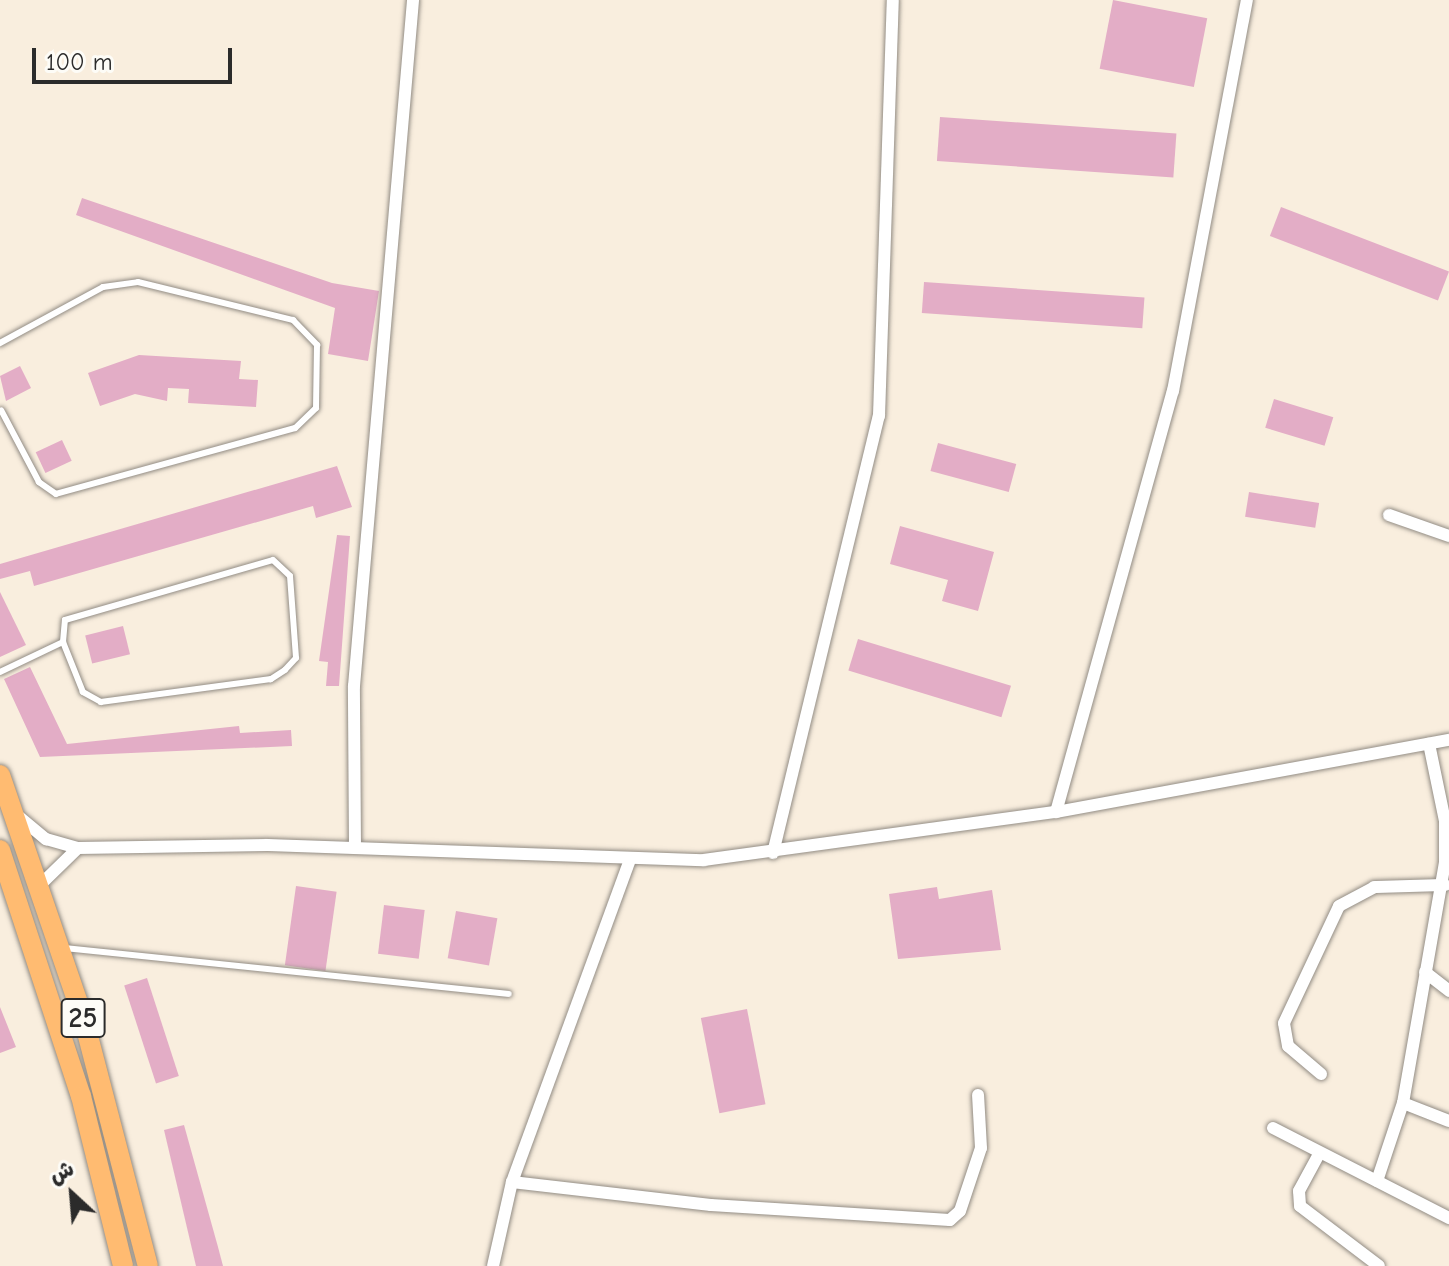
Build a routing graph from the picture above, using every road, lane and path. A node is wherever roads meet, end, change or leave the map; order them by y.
1 (413, 0) edge
2 (893, 0) edge
3 (1247, 0) edge
4 (0, 343) edge
5 (0, 409) edge
6 (1389, 515) dead end
7 (1449, 536) edge
8 (63, 642) junction
9 (0, 672) edge
10 (1449, 740) edge
11 (1429, 744) junction
12 (0, 775) edge
13 (1056, 812) junction
14 (15, 813) junction
15 (355, 847) junction
16 (78, 848) junction
17 (0, 850) edge
18 (773, 853) junction
19 (630, 859) junction
20 (1445, 884) edge
21 (40, 885) junction
22 (61, 947) junction
23 (1425, 972) junction
24 (1449, 991) edge
25 (509, 994) dead end
26 (1321, 1074) dead end
27 (978, 1095) dead end
28 (1403, 1103) junction
29 (1449, 1121) edge
30 (1273, 1128) dead end
31 (1319, 1154) junction
32 (1377, 1181) junction
33 (512, 1182) junction
34 (1449, 1218) edge
35 (123, 1266) edge
36 (148, 1266) edge
37 (493, 1266) edge
38 (1379, 1266) edge

1 - 15 street
2 - 18 street
3 - 13 street
4 - 5 lane
6 - 7 street
8 - 8 lane
8 - 9 lane
10 - 11 street
11 - 13 street
11 - 20 street
12 - 14 main road, 25
13 - 18 street
14 - 16 street
14 - 21 main road, 25
15 - 16 street
15 - 19 street
16 - 21 street
17 - 35 main road, 25
18 - 19 street
19 - 33 street
20 - 23 street
20 - 26 street
21 - 22 main road, 25
22 - 25 lane
22 - 36 main road, 25
23 - 24 street
23 - 28 street
27 - 33 street
28 - 29 street
28 - 32 street
30 - 31 street
31 - 32 street
31 - 38 street
32 - 34 street
33 - 37 street

